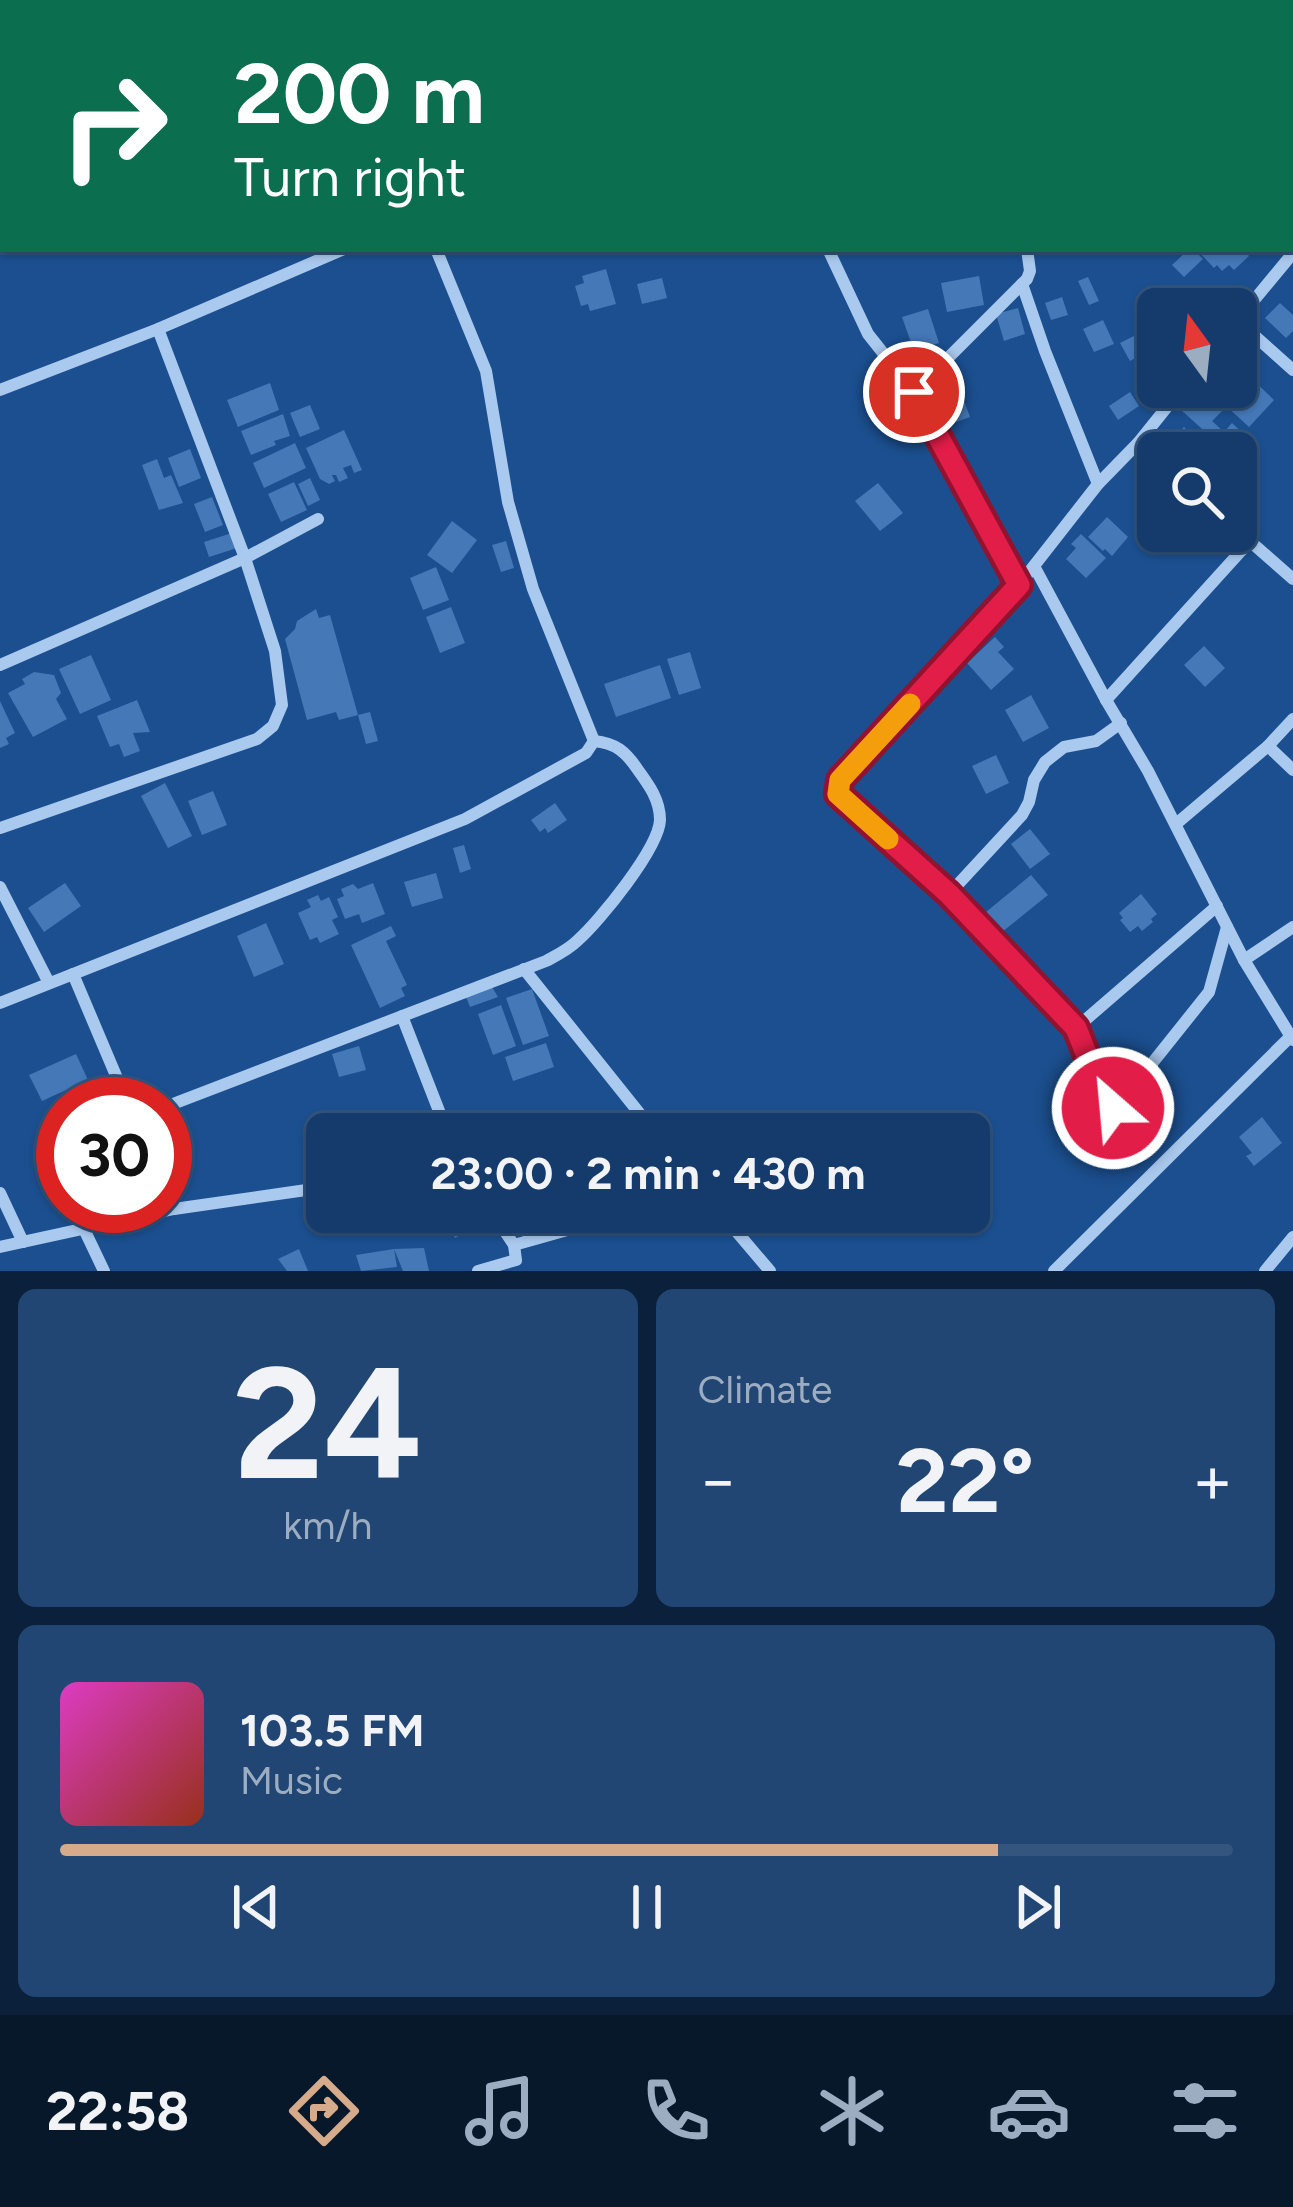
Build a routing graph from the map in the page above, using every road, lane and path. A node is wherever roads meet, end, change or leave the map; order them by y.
1 (337, 252) edge
2 (437, 252) edge
3 (829, 252) edge
4 (1027, 252) edge
5 (1293, 253) edge
6 (1022, 284) junction
7 (1257, 296) edge
8 (158, 328) junction
9 (1257, 339) edge
10 (1293, 370) edge
11 (0, 390) edge
12 (914, 392) junction
13 (1166, 408) edge
14 (1147, 432) edge
15 (1137, 444) edge
16 (1098, 484) junction
17 (319, 520) dead end
18 (1257, 547) edge
19 (1240, 552) edge
20 (245, 558) junction
21 (1034, 566) junction
22 (1293, 579) edge
23 (1019, 585) junction
24 (0, 665) edge
25 (1106, 700) junction
26 (1293, 719) edge
27 (1121, 723) junction
28 (594, 741) junction
29 (1268, 746) junction
30 (1293, 770) edge
31 (1176, 824) junction
32 (0, 827) edge
33 (0, 887) edge
34 (949, 894) junction
35 (1216, 906) junction
36 (1293, 927) edge
37 (1227, 928) junction
38 (1244, 959) junction
39 (524, 969) junction
40 (73, 974) junction
41 (49, 983) junction
42 (0, 1003) edge
43 (402, 1016) junction
44 (1076, 1028) junction
45 (1292, 1038) edge
46 (117, 1077) edge
47 (192, 1097) edge
48 (440, 1113) edge
49 (639, 1113) edge
50 (306, 1190) edge
51 (0, 1193) edge
52 (192, 1206) edge
53 (59, 1233) edge
54 (86, 1233) edge
55 (506, 1233) edge
56 (557, 1233) edge
57 (737, 1233) edge
58 (1293, 1237) edge
59 (23, 1242) junction
60 (514, 1245) junction
61 (0, 1247) edge
62 (104, 1271) edge
63 (478, 1271) edge
64 (770, 1271) edge
65 (1054, 1271) edge
66 (1265, 1271) edge

1 - 8 street
2 - 28 street
3 - 12 street
4 - 6 street
5 - 7 street
6 - 12 street
6 - 16 street
8 - 11 street
8 - 20 street
9 - 10 street
12 - 23 street
13 - 14 street
15 - 16 street
16 - 21 street
17 - 20 street
18 - 22 street
19 - 25 street
20 - 24 street
20 - 32 street
21 - 23 street
21 - 25 street
23 - 34 street
25 - 27 street
26 - 29 street
27 - 31 street
27 - 34 street
28 - 39 street
28 - 40 street
29 - 30 street
29 - 31 street
31 - 35 street
33 - 41 street
34 - 44 street
35 - 37 street
35 - 44 street
36 - 38 street
37 - 38 street
37 - 44 street
38 - 45 street
39 - 43 street
39 - 49 street
40 - 41 street
40 - 46 street
41 - 42 street
43 - 47 street
43 - 48 street
45 - 65 street
50 - 52 street
51 - 59 street
53 - 59 street
54 - 62 street
55 - 60 street
56 - 60 street
57 - 64 street
58 - 66 street
59 - 61 street
60 - 63 street

